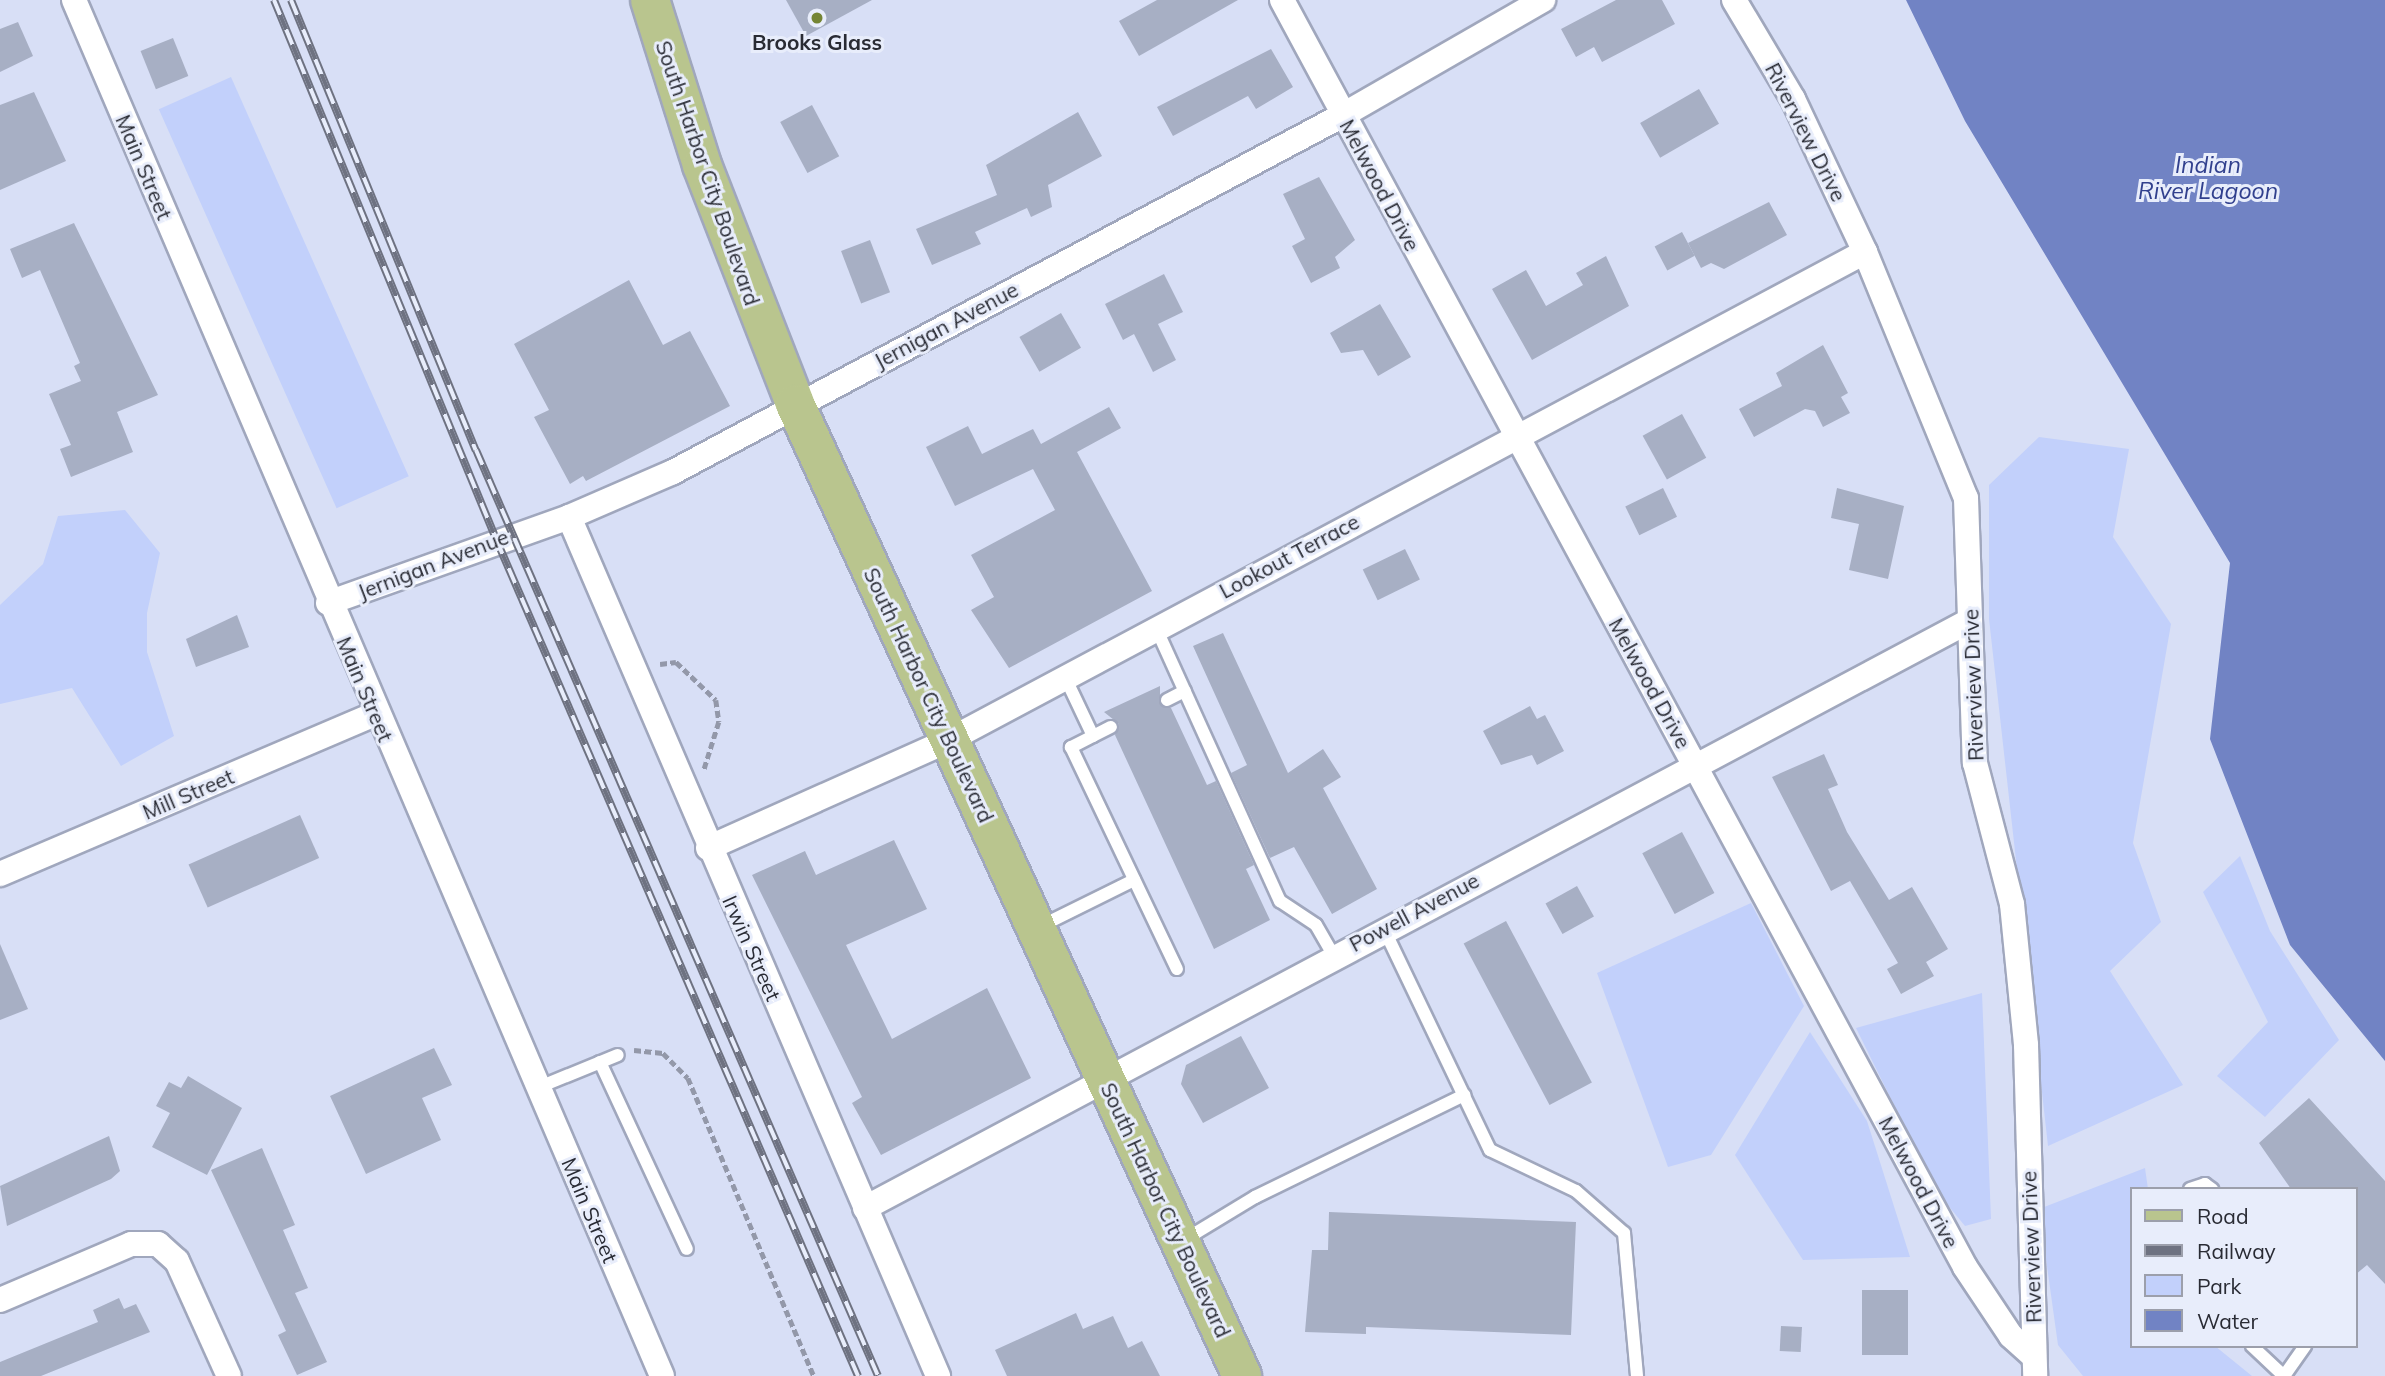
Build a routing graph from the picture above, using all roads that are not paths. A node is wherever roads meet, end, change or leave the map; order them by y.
1 (74, 0) edge
2 (650, 0) edge
3 (1282, 0) edge
4 (1543, 0) edge
5 (1734, 0) edge
6 (1343, 115) junction
7 (1865, 252) junction
8 (795, 404) junction
9 (1513, 435) junction
10 (569, 517) junction
11 (328, 603) junction
12 (1967, 622) junction
13 (1156, 628) junction
14 (1065, 677) junction
15 (1185, 691) junction
16 (1167, 700) dead end
17 (376, 714) junction
18 (1111, 727) dead end
19 (1093, 736) junction
20 (949, 740) junction
21 (1695, 764) junction
22 (708, 848) junction
23 (0, 874) edge
24 (1134, 880) junction
25 (1037, 928) junction
26 (1384, 929) junction
27 (1333, 955) junction
28 (1177, 969) dead end
29 (618, 1055) road end
30 (600, 1062) junction
31 (1104, 1075) junction
32 (537, 1088) junction
33 (1464, 1095) junction
34 (865, 1208) junction
35 (1181, 1241) junction
36 (687, 1249) dead end
37 (0, 1300) edge
38 (2254, 1348) edge
39 (2304, 1348) edge
40 (2034, 1366) edge
41 (229, 1376) edge
42 (662, 1376) edge
43 (938, 1376) edge
44 (1242, 1376) edge
45 (1637, 1376) edge
46 (2284, 1376) edge

1 - 11 street, Main Street
2 - 8 main road, South Harbor City Boulevard
3 - 6 street, Melwood Drive
4 - 6 street, Jernigan Avenue
5 - 7 street, Riverview Drive
6 - 8 street, Jernigan Avenue
6 - 9 street, Melwood Drive
7 - 9 street, Lookout Terrace
7 - 12 street, Riverview Drive
8 - 10 street, Jernigan Avenue
8 - 20 main road, South Harbor City Boulevard
9 - 13 street, Lookout Terrace
9 - 21 street, Melwood Drive
10 - 11 street, Jernigan Avenue
10 - 22 street, Irwin Street
11 - 17 street, Main Street
12 - 21 street, Powell Avenue
12 - 40 street, Riverview Drive
13 - 14 street, Lookout Terrace
13 - 15 lane
14 - 19 lane
14 - 20 street, Lookout Terrace
15 - 16 lane
15 - 27 lane
17 - 23 street, Mill Street
17 - 32 street, Main Street
18 - 19 lane
19 - 24 lane
20 - 22 street, Lookout Terrace
20 - 25 main road, South Harbor City Boulevard
21 - 26 street, Powell Avenue
21 - 40 street, Melwood Drive
22 - 34 street, Irwin Street
24 - 25 lane
24 - 28 lane
25 - 31 main road, South Harbor City Boulevard
26 - 27 street, Powell Avenue
26 - 33 lane
27 - 31 street, Powell Avenue
29 - 30 lane
30 - 32 lane
30 - 36 lane
31 - 34 street, Powell Avenue
31 - 35 main road, South Harbor City Boulevard
32 - 42 street, Main Street
33 - 35 lane
33 - 45 lane
34 - 43 street, Irwin Street
35 - 44 main road, South Harbor City Boulevard
37 - 41 street
38 - 46 lane
39 - 46 lane

